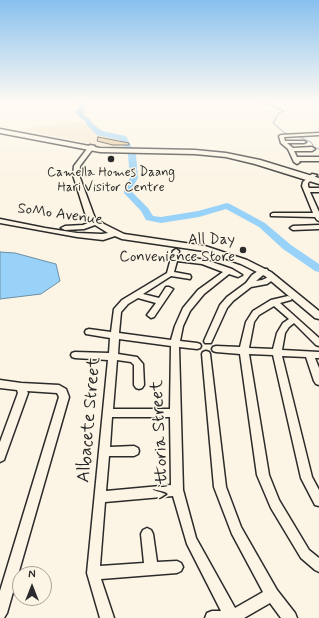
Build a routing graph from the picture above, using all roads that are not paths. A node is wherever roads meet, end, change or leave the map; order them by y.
1 (4, 130) edge
2 (318, 135) edge
3 (283, 142) junction
4 (304, 142) dead end
5 (94, 148) junction
6 (312, 149) dead end
7 (291, 150) junction
8 (319, 159) edge
9 (316, 178) edge
10 (306, 190) junction
11 (319, 190) edge
12 (0, 215) edge
13 (273, 215) dead end
14 (318, 217) edge
15 (0, 221) edge
16 (96, 222) junction
17 (319, 227) edge
18 (293, 228) dead end
19 (115, 234) junction
20 (264, 271) junction
21 (170, 274) junction
22 (187, 277) dead end
23 (273, 277) junction
24 (249, 285) junction
25 (169, 289) dead end
26 (137, 295) junction
27 (288, 298) dead end
28 (159, 301) junction
29 (274, 302) junction
30 (151, 315) dead end
31 (319, 316) edge
32 (294, 319) junction
33 (89, 332) dead end
34 (115, 335) junction
35 (208, 341) junction
36 (174, 342) junction
37 (319, 344) edge
38 (197, 346) junction
39 (244, 351) junction
40 (211, 352) junction
41 (277, 353) junction
42 (75, 355) dead end
43 (315, 355) edge
44 (112, 356) junction
45 (319, 382) edge
46 (0, 384) edge
47 (138, 385) dead end
48 (21, 387) junction
49 (107, 413) junction
50 (175, 413) junction
51 (134, 450) dead end
52 (104, 452) junction
53 (0, 457) edge
54 (177, 490) junction
55 (99, 497) junction
56 (319, 501) edge
57 (147, 534) dead end
58 (319, 566) edge
59 (177, 567) dead end
60 (151, 569) junction
61 (92, 573) junction
62 (272, 595) junction
63 (0, 613) edge
64 (232, 617) junction
65 (108, 618) edge
66 (212, 618) edge
67 (290, 618) edge

1 - 5 main road
2 - 3 street
3 - 4 street
3 - 7 street
5 - 9 main road
5 - 16 street
6 - 7 street
7 - 8 street
9 - 10 street
10 - 11 street
10 - 14 street
12 - 16 street, SoMo Avenue
13 - 14 street
15 - 19 street, SoMo Avenue
16 - 19 street
17 - 18 street
19 - 20 street
20 - 23 street
20 - 24 street
21 - 22 street
21 - 26 street, Albacete Street
21 - 36 street, Vittoria Street
23 - 24 street
23 - 31 street
24 - 35 street
25 - 28 street
26 - 28 street
26 - 34 street, Albacete Street
27 - 29 street
28 - 30 street
29 - 32 street
29 - 39 street
32 - 37 street
32 - 41 street
33 - 34 street
34 - 36 street
34 - 44 street, Albacete Street
35 - 38 street
35 - 40 street
36 - 38 street
36 - 50 street, Vittoria Street
38 - 40 street
39 - 40 street
39 - 41 street
39 - 58 street
40 - 62 street
41 - 43 street
41 - 56 street
42 - 44 street
43 - 45 street
44 - 47 street
44 - 49 street, Albacete Street
46 - 48 street
48 - 53 street
48 - 63 street
49 - 50 street
49 - 52 street, Albacete Street
50 - 54 street, Vittoria Street
51 - 52 street
52 - 55 street, Albacete Street
54 - 55 street
54 - 64 street, Vittoria Street
55 - 61 street, Albacete Street
57 - 60 street
59 - 60 street
60 - 61 street
61 - 65 street, Albacete Street
62 - 64 street
62 - 67 street
64 - 66 street

